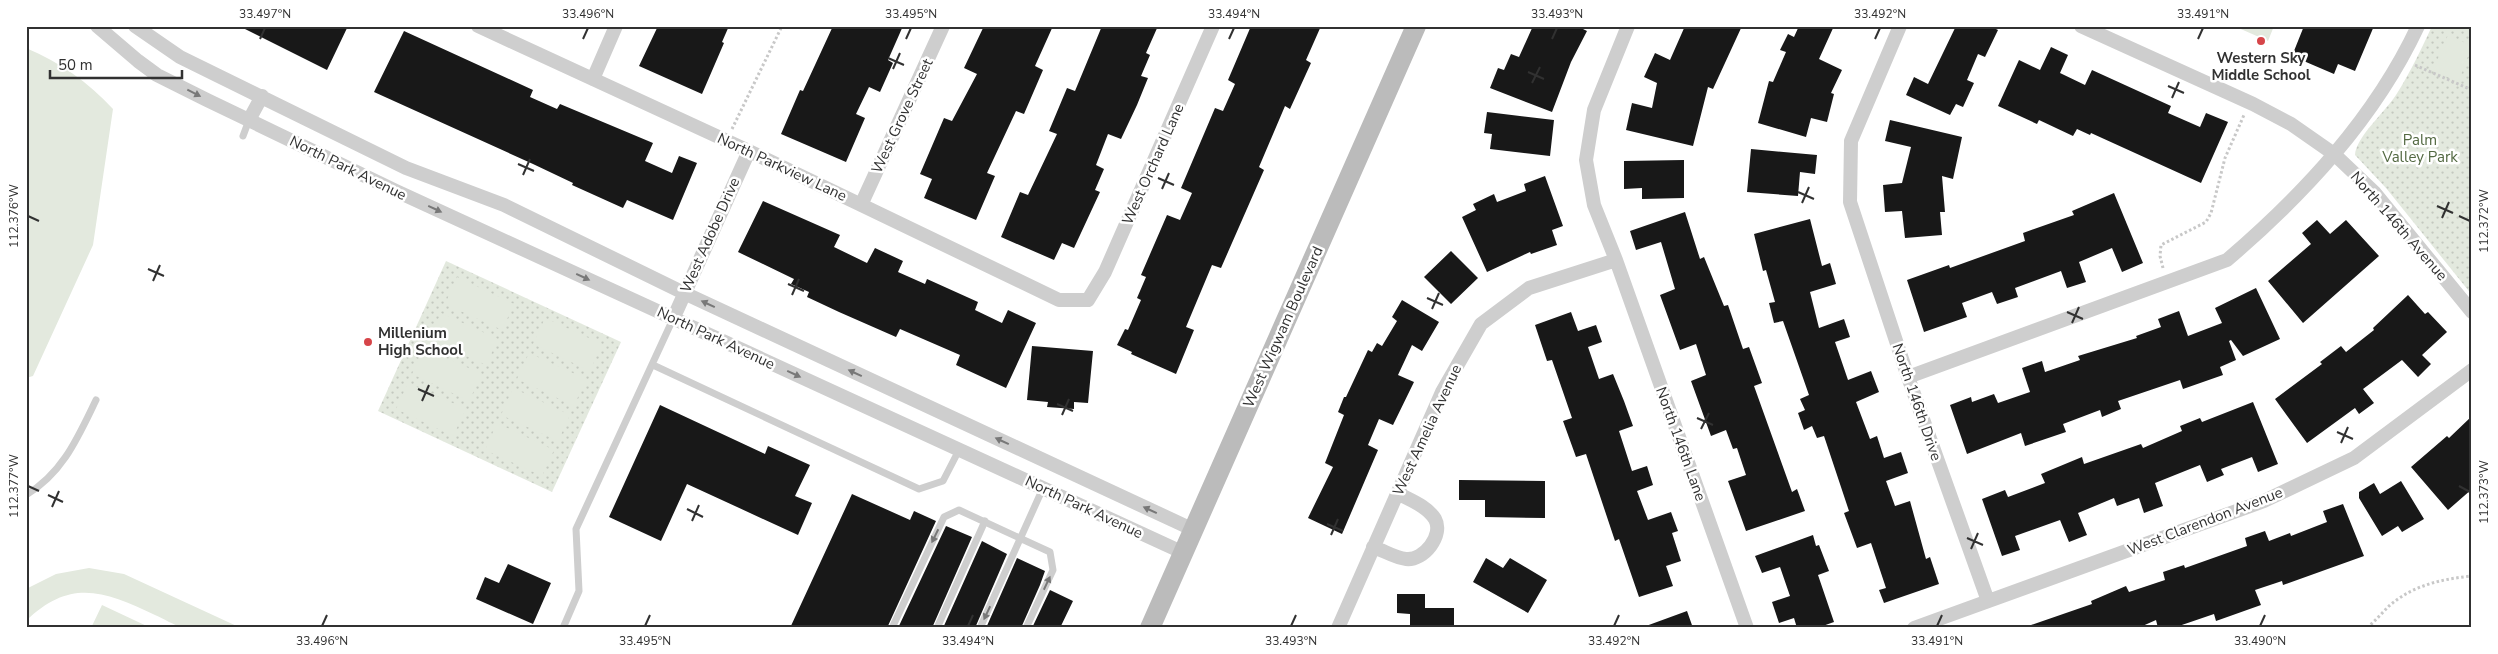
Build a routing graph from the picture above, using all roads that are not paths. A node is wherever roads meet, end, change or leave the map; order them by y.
1 (97, 26) edge
2 (135, 26) edge
3 (478, 26) edge
4 (616, 26) edge
5 (943, 26) edge
6 (1214, 26) edge
7 (1416, 26) edge
8 (1628, 26) edge
9 (1900, 26) edge
10 (2081, 26) edge
11 (2418, 26) edge
12 (593, 79) junction
13 (262, 96) junction
14 (249, 120) junction
15 (243, 136) dead end
16 (748, 151) junction
17 (2334, 154) junction
18 (862, 205) junction
19 (1616, 260) junction
20 (684, 293) junction
21 (1088, 300) joint
22 (2472, 312) edge
23 (672, 319) junction
24 (653, 365) junction
25 (2472, 370) edge
26 (1908, 378) junction
27 (96, 400) dead end
28 (959, 450) junction
29 (1043, 488) junction
30 (1397, 494) junction
31 (26, 495) edge
32 (985, 521) junction
33 (1194, 530) junction
34 (1020, 536) junction
35 (1373, 547) junction
36 (1184, 553) junction
37 (1988, 601) junction
38 (563, 628) edge
39 (892, 628) edge
40 (936, 628) edge
41 (980, 628) edge
42 (1026, 628) edge
43 (1150, 628) edge
44 (1338, 628) edge
45 (1747, 628) edge
46 (1914, 628) edge

1 -> 14 street, North Park Avenue
2 - 13 street, North Park Avenue
3 - 12 street, North Parkview Lane
4 - 12 street
5 - 18 street, West Grove Street
6 - 21 street, West Orchard Lane
7 - 33 street, West Wigwam Boulevard
8 - 19 street
9 - 26 street, North 146th Drive
10 - 17 street, North 146th Avenue
11 - 17 street
12 - 16 street, North Parkview Lane
13 - 14 street
13 - 20 street, North Park Avenue
14 - 15 lane
14 -> 23 street, North Park Avenue
16 - 18 street, North Parkview Lane
16 - 20 street, West Adobe Drive
17 - 22 street, North 146th Avenue
17 - 26 street
18 - 21 street, North Parkview Lane
19 - 30 street, West Amelia Avenue
19 - 45 street, North 146th Lane
20 - 23 street, West Adobe Drive
33 -> 20 street, North Park Avenue
23 - 24 lane
23 -> 28 street, North Park Avenue
24 - 28 lane
24 - 38 lane
25 - 37 street, West Clarendon Avenue
26 - 37 street, North 146th Drive
27 - 31 lane
28 - 29 street, North Park Avenue
29 - 34 lane
29 - 36 street, North Park Avenue
30 - 35 street, West Amelia Avenue
30 - 35 street
32 - 34 lane
32 -> 39 lane
32 - 40 lane
33 - 36 street, West Wigwam Boulevard
34 -> 41 lane
42 -> 34 lane
35 - 44 street, West Amelia Avenue
36 - 43 street, West Wigwam Boulevard
37 - 46 street, West Clarendon Avenue

